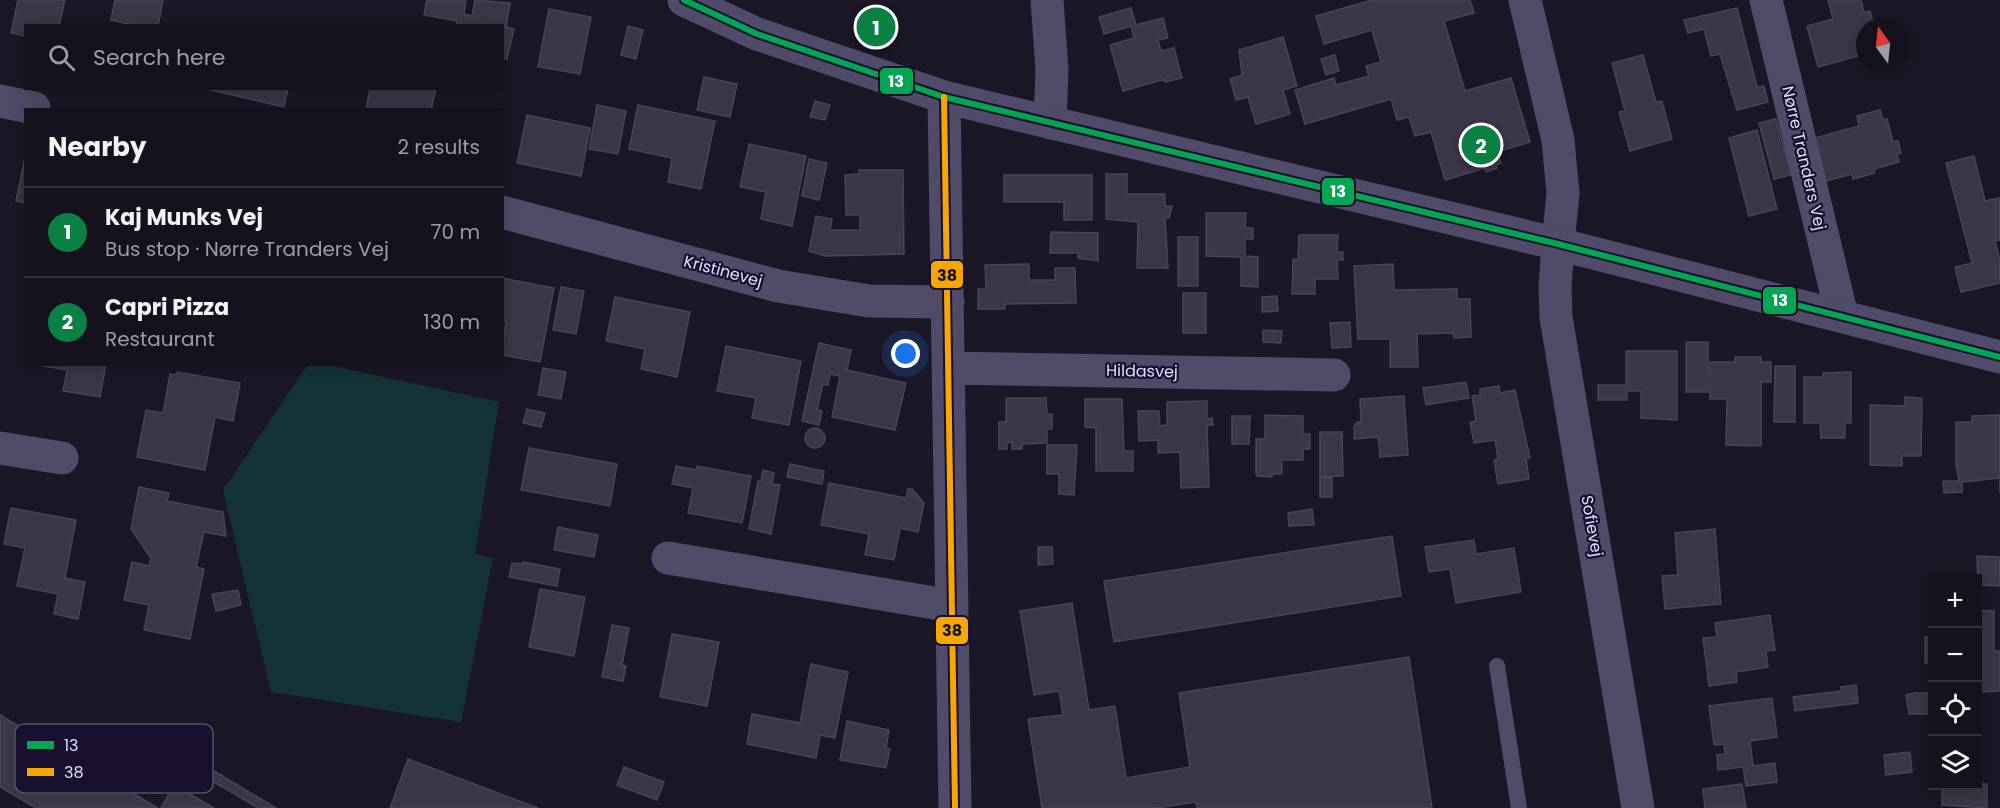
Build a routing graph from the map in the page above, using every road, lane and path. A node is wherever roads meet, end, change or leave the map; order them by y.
1 (684, 0) edge
2 (1047, 0) edge
3 (1525, 0) edge
4 (1767, 0) edge
5 (944, 97) junction
6 (0, 101) edge
7 (34, 108) dead end
8 (1050, 123) junction
9 (504, 213) edge
10 (1558, 244) junction
11 (948, 302) junction
12 (1842, 316) junction
13 (2000, 357) edge
14 (949, 368) junction
15 (1334, 375) dead end
16 (0, 448) edge
17 (62, 459) dead end
18 (668, 558) dead end
19 (952, 606) junction
20 (1497, 666) dead end
21 (955, 808) edge
22 (1519, 808) edge
23 (1638, 808) edge

1 - 5 street
2 - 8 street
3 - 10 street, Sofievej
4 - 12 street, Nørre Tranders Vej
5 - 8 street
5 - 11 street
6 - 7 street
8 - 10 street
9 - 11 street, Kristinevej
10 - 12 street
10 - 23 street, Sofievej
11 - 14 street
12 - 13 street
14 - 15 street, Hildasvej
14 - 19 street
16 - 17 street
18 - 19 street
19 - 21 street
20 - 22 lane

